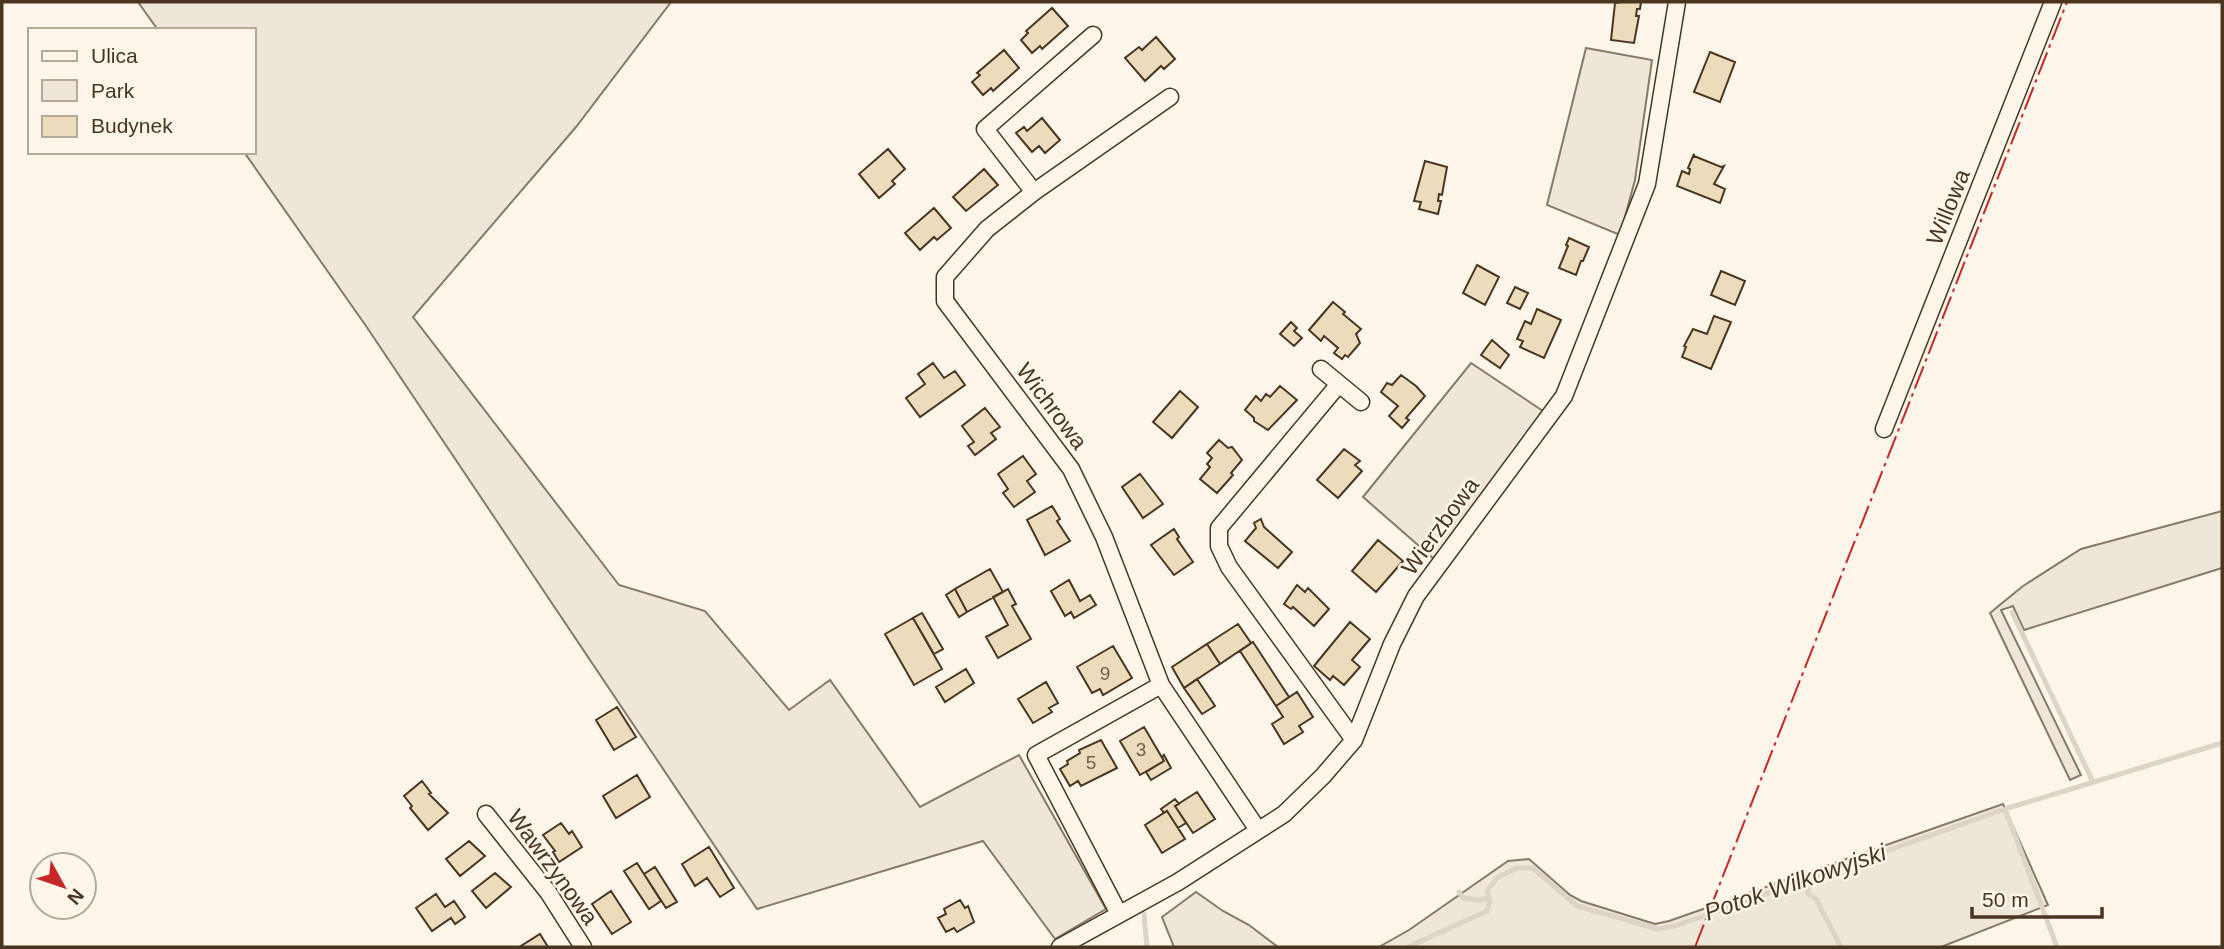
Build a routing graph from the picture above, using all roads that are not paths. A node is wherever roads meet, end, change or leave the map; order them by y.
1 (1677, 2) edge
2 (2053, 2) edge
3 (1093, 35) dead end
4 (1170, 97) dead end
5 (1034, 192) junction
6 (1321, 369) dead end
7 (1339, 384) junction
8 (1361, 402) dead end
9 (1884, 429) dead end
10 (1161, 685) junction
11 (1353, 740) junction
12 (486, 814) dead end
13 (1258, 830) junction
14 (1119, 914) junction
15 (583, 947) edge
16 (1060, 947) edge

1 - 11 street, Wierzbowa
2 - 9 street, Willowa
3 - 5 street
4 - 5 street, Wichrowa
5 - 10 street, Wichrowa
6 - 7 street
7 - 8 street
7 - 11 street
10 - 13 street, Wichrowa
10 - 14 street
11 - 13 street, Wierzbowa
12 - 15 street, Wawrzynowa
13 - 14 street, Wierzbowa
14 - 16 street, Wierzbowa

